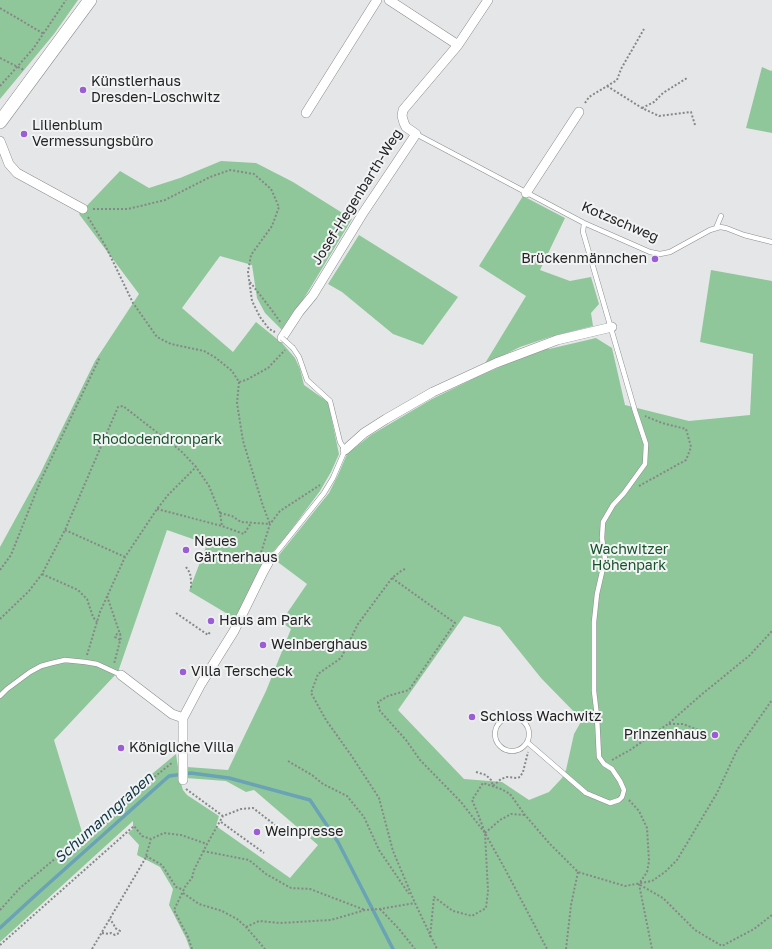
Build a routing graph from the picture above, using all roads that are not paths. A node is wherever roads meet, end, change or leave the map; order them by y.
1 (90, 0) edge
2 (377, 0) edge
3 (389, 0) edge
4 (488, 0) edge
5 (458, 45) junction
6 (579, 112) road end
7 (306, 113) dead end
8 (0, 122) edge
9 (416, 134) junction
10 (0, 141) edge
11 (5, 164) edge
12 (526, 193) junction
13 (83, 209) road end
14 (721, 216) dead end
15 (584, 223) junction
16 (716, 228) junction
17 (772, 242) edge
18 (612, 327) junction
19 (284, 334) joint
20 (345, 450) junction
21 (268, 562) joint
22 (117, 673) joint
23 (0, 696) edge
24 (182, 718) junction
25 (529, 744) junction
26 (183, 780) road end

1 - 8 main road
2 - 7 street
3 - 5 street
4 - 5 street, Josef-Hegenbarth-Weg
5 - 9 street, Josef-Hegenbarth-Weg
6 - 12 street
9 - 12 lane, Kotzschweg
9 - 19 street, Josef-Hegenbarth-Weg
10 - 11 street
11 - 13 street
12 - 15 lane, Kotzschweg
14 - 16 lane
15 - 16 lane, Kotzschweg
15 - 18 lane
16 - 17 lane
18 - 20 street
18 - 25 lane
19 - 20 lane, bridge
20 - 21 lane
21 - 24 street
22 - 23 lane
22 - 24 street
24 - 26 street
25 - 25 lane

